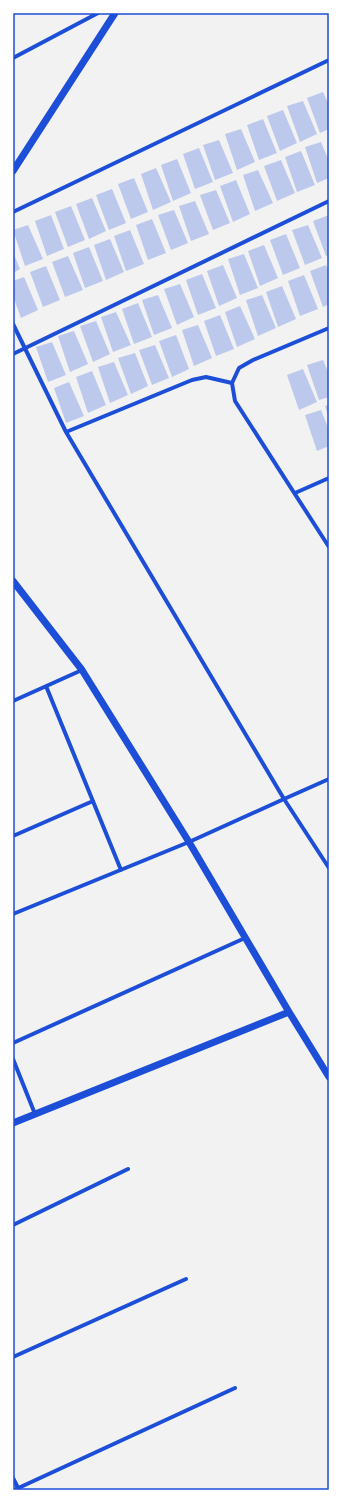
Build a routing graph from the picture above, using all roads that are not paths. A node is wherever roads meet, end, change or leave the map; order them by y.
1 (98, 13) edge
2 (115, 13) edge
3 (13, 58) edge
4 (329, 60) edge
5 (13, 171) edge
6 (329, 201) edge
7 (13, 212) edge
8 (13, 324) edge
9 (329, 328) edge
10 (25, 349) junction
11 (13, 354) edge
12 (232, 383) junction
13 (66, 432) junction
14 (329, 478) edge
15 (295, 492) junction
16 (329, 547) edge
17 (13, 581) edge
18 (82, 670) junction
19 (46, 686) junction
20 (13, 701) edge
21 (329, 779) edge
22 (284, 799) junction
23 (93, 801) junction
24 (13, 836) edge
25 (189, 842) junction
26 (329, 868) edge
27 (121, 870) junction
28 (13, 914) edge
29 (245, 938) junction
30 (288, 1012) junction
31 (13, 1043) edge
32 (13, 1059) edge
33 (329, 1077) edge
34 (35, 1114) junction
35 (13, 1123) edge
36 (128, 1169) dead end
37 (13, 1225) edge
38 (186, 1279) dead end
39 (13, 1357) edge
40 (235, 1388) dead end
41 (13, 1478) edge
42 (17, 1489) edge

1 - 3 street
2 - 5 street
4 - 7 street
6 - 10 street
8 - 10 street
9 - 12 street
10 - 11 street
10 - 13 street
12 - 13 street
12 - 15 street
13 - 22 street
14 - 15 street
15 - 16 street
17 - 18 street
18 - 19 street
18 - 25 street
19 - 20 street
19 - 23 street
21 - 22 street
22 - 25 street
22 - 26 street
23 - 24 street
23 - 27 street
25 - 27 street
25 - 29 street
27 - 28 street
29 - 30 street
29 - 31 street
30 - 33 street
30 - 34 street
32 - 34 street
34 - 35 street
36 - 37 street
38 - 39 street
40 - 42 street
41 - 42 street

